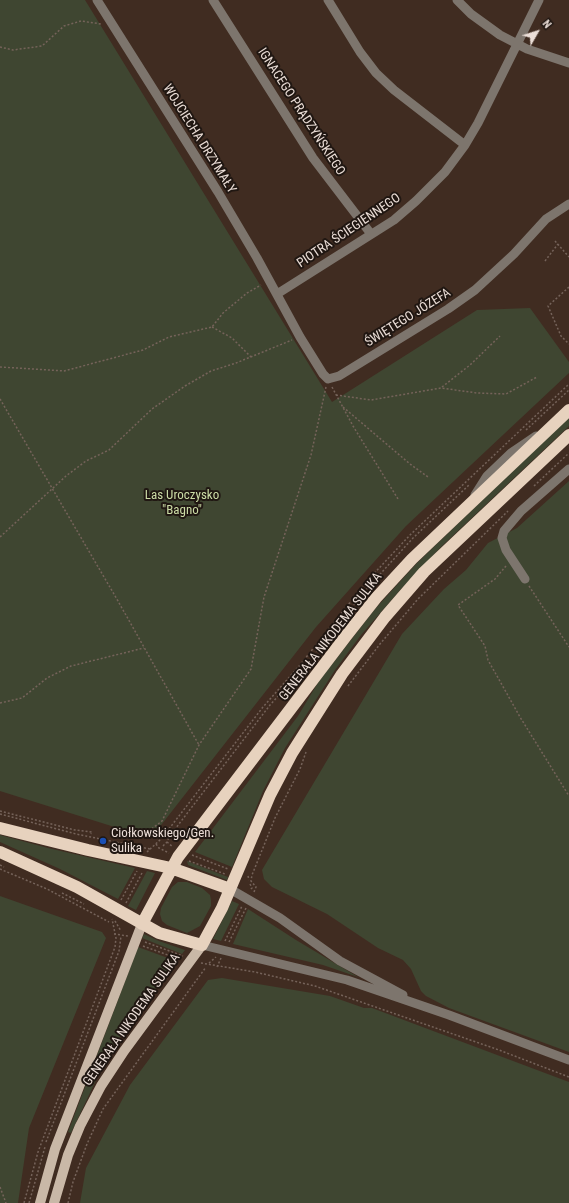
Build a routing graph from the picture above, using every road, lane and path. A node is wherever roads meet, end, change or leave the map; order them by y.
1 (97, 0) edge
2 (213, 0) edge
3 (328, 0) edge
4 (457, 0) edge
5 (539, 0) edge
6 (113, 25) junction
7 (517, 45) junction
8 (0, 47) edge
9 (569, 63) edge
10 (465, 145) junction
11 (569, 204) edge
12 (371, 234) junction
13 (555, 240) dead end
14 (558, 244) junction
15 (569, 256) edge
16 (545, 261) dead end
17 (268, 281) junction
18 (569, 287) edge
19 (277, 294) junction
20 (212, 327) junction
21 (500, 336) dead end
22 (300, 337) junction
23 (569, 344) edge
24 (251, 357) junction
25 (0, 367) edge
26 (537, 377) dead end
27 (328, 379) junction
28 (441, 388) junction
29 (336, 395) junction
30 (0, 399) edge
31 (342, 406) junction
32 (569, 410) edge
33 (569, 435) edge
34 (569, 453) edge
35 (569, 469) edge
36 (428, 477) dead end
37 (53, 489) junction
38 (530, 490) dead end
39 (398, 499) dead end
40 (508, 511) dead end
41 (0, 537) edge
42 (511, 559) junction
43 (525, 580) joint
44 (569, 647) edge
45 (144, 648) junction
46 (346, 690) dead end
47 (0, 703) edge
48 (199, 745) junction
49 (310, 746) dead end
50 (569, 796) edge
51 (0, 811) edge
52 (0, 814) edge
53 (0, 828) edge
54 (92, 834) dead end
55 (125, 836) dead end
56 (167, 842) dead end
57 (156, 844) dead end
58 (173, 847) dead end
59 (150, 849) dead end
60 (0, 852) edge
61 (167, 853) dead end
62 (192, 855) dead end
63 (188, 860) dead end
64 (0, 865) edge
65 (6, 867) dead end
66 (138, 868) dead end
67 (171, 868) junction
68 (0, 869) edge
69 (144, 870) dead end
70 (232, 870) dead end
71 (252, 875) junction
72 (229, 876) dead end
73 (29, 877) dead end
74 (249, 881) junction
75 (250, 884) dead end
76 (230, 889) junction
77 (250, 890) dead end
78 (254, 893) dead end
79 (120, 902) dead end
80 (125, 904) dead end
81 (86, 905) dead end
82 (243, 905) dead end
83 (247, 907) dead end
84 (99, 912) dead end
85 (113, 915) dead end
86 (112, 921) junction
87 (109, 922) dead end
88 (142, 924) junction
89 (121, 931) dead end
90 (114, 934) junction
91 (126, 935) dead end
92 (125, 940) dead end
93 (141, 940) dead end
94 (224, 943) dead end
95 (228, 944) dead end
96 (139, 945) dead end
97 (202, 945) junction
98 (182, 956) dead end
99 (216, 957) dead end
100 (221, 957) dead end
101 (179, 959) dead end
102 (202, 963) dead end
103 (209, 964) dead end
104 (198, 967) dead end
105 (206, 967) dead end
106 (217, 967) junction
107 (203, 971) junction
108 (449, 1015) junction
109 (569, 1060) edge
110 (569, 1077) edge
111 (0, 1188) edge
112 (6, 1203) edge
113 (24, 1203) edge
114 (29, 1203) edge
115 (40, 1203) edge
116 (54, 1203) edge
117 (68, 1203) edge

1 - 6 street, WOJCIECHA DRZYMAŁY
2 - 12 street, IGNACEGO PRĄDZYŃSKIEGO
3 - 10 street
4 - 7 street
5 - 7 street, PIOTRA ŚCIEGIENNEGO
6 - 8 path
6 - 17 street, WOJCIECHA DRZYMAŁY
7 - 9 street
7 - 10 street, PIOTRA ŚCIEGIENNEGO
10 - 12 street, PIOTRA ŚCIEGIENNEGO
11 - 27 street, ŚWIĘTEGO JÓZEFA
12 - 19 street, PIOTRA ŚCIEGIENNEGO
13 - 14 path
14 - 15 path
14 - 16 path
17 - 19 street, WOJCIECHA DRZYMAŁY
17 - 20 path
18 - 23 path
19 - 22 street
20 - 24 path
20 - 25 path
21 - 28 path
22 - 24 path
22 - 27 street
24 - 37 path
26 - 28 path
27 - 29 path
27 - 48 path
28 - 29 path
29 - 31 path
30 - 37 path
31 - 36 path
31 - 39 path
32 - 67 highway, GENERAŁA NIKODEMA SULIKA
33 - 76 highway
34 - 38 path
35 - 42 street
37 - 41 path
37 - 45 path
40 - 46 path
42 - 43 street
42 - 50 path
43 - 44 path
45 - 47 path
45 - 48 path
48 - 55 path
49 - 71 path
51 - 54 path
52 - 59 path
53 - 67 highway
56 - 58 path
57 - 61 path
60 - 88 highway
62 - 70 path
63 - 72 path
64 - 65 path
66 - 79 path
67 - 76 highway
67 - 88 highway, GENERAŁA NIKODEMA SULIKA
68 - 87 path
69 - 80 path
71 - 74 path
71 - 74 path
73 - 81 path
74 - 78 path
75 - 77 path
76 - 97 highway
76 - 108 street
82 - 94 path
83 - 95 path
84 - 86 path
85 - 86 path
86 - 89 path
86 - 90 path
88 - 97 highway
88 - 115 main road, GENERAŁA NIKODEMA SULIKA
90 - 91 path
90 - 113 path
92 - 114 path
93 - 98 path
96 - 101 path
97 - 108 street
97 - 116 main road, GENERAŁA NIKODEMA SULIKA
99 - 103 path
100 - 106 path
102 - 106 path
104 - 107 path
105 - 107 path
106 - 110 path
107 - 117 path
108 - 109 street
111 - 112 path

